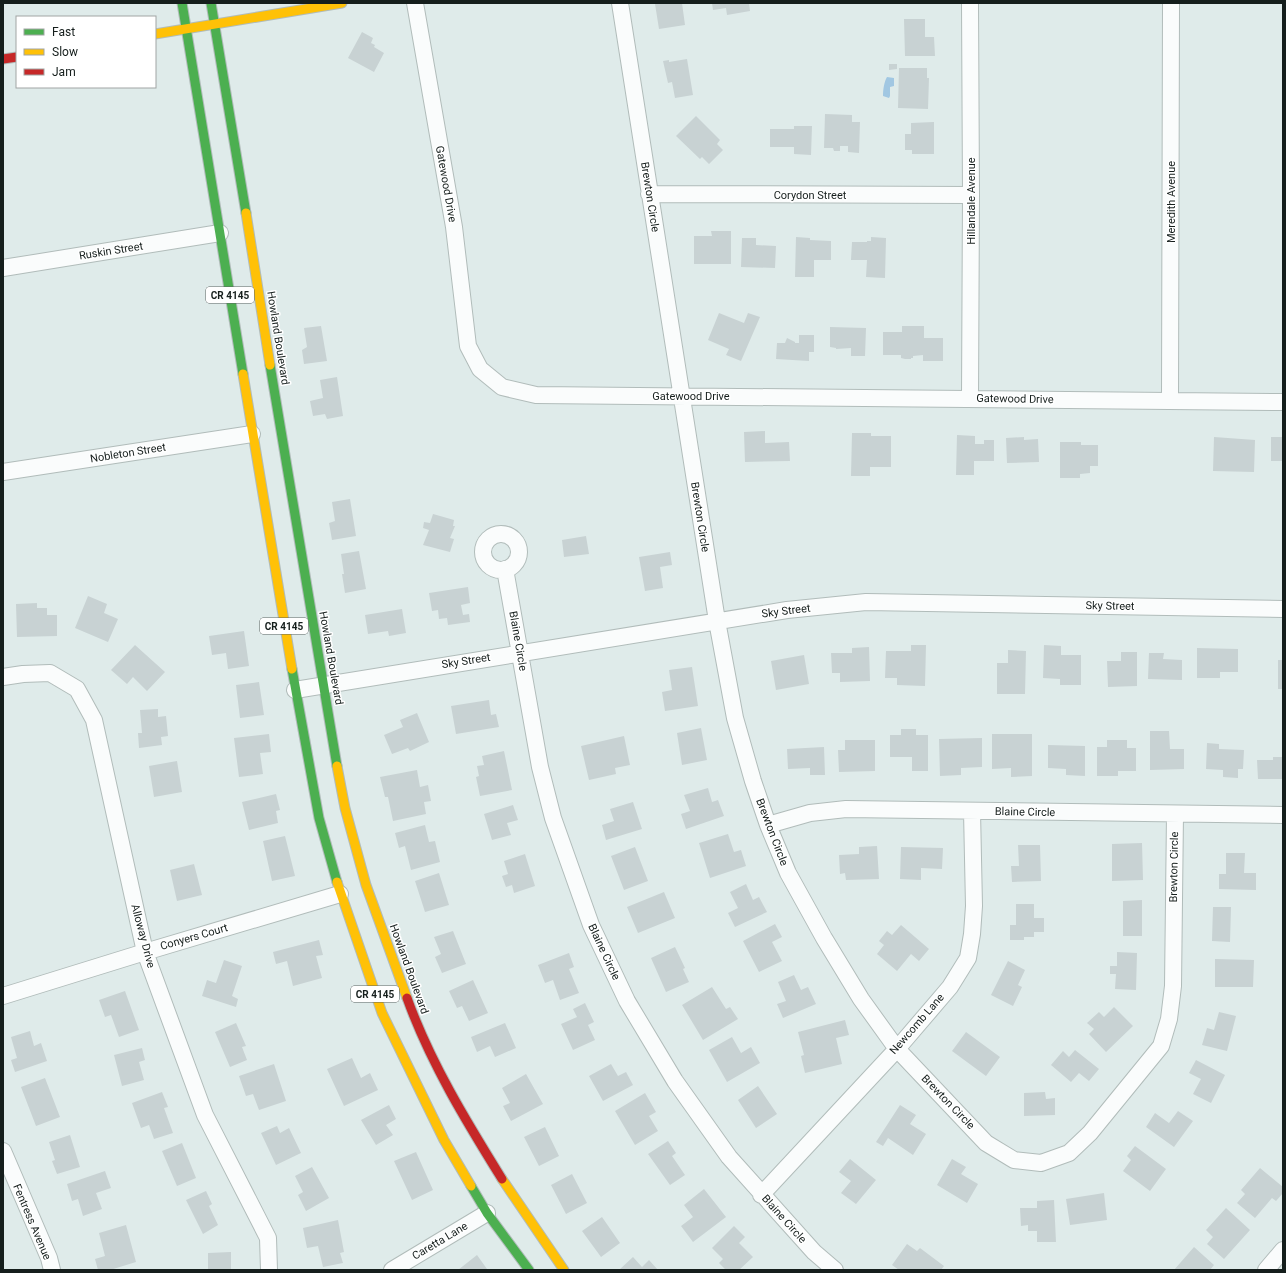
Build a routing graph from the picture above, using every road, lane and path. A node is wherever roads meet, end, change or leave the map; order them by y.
1 (182, 3) edge
2 (211, 3) edge
3 (342, 3) edge
4 (415, 3) edge
5 (620, 3) edge
6 (970, 3) edge
7 (1172, 3) edge
8 (215, 24) junction
9 (186, 29) junction
10 (156, 34) edge
11 (16, 57) edge
12 (3, 59) edge
13 (649, 194) junction
14 (971, 195) junction
15 (220, 234) junction
16 (3, 268) edge
17 (681, 396) junction
18 (970, 399) junction
19 (1170, 401) junction
20 (1283, 402) edge
21 (252, 434) junction
22 (3, 472) edge
23 (505, 569) dead end
24 (1283, 609) edge
25 (717, 621) junction
26 (520, 652) junction
27 (3, 677) edge
28 (323, 685) junction
29 (295, 690) junction
30 (972, 811) junction
31 (1175, 814) junction
32 (1283, 815) edge
33 (768, 825) junction
34 (340, 894) junction
35 (145, 952) junction
36 (3, 996) edge
37 (897, 1049) junction
38 (3, 1151) edge
39 (761, 1194) junction
40 (487, 1213) junction
41 (1283, 1250) edge
42 (52, 1270) edge
43 (270, 1270) edge
44 (392, 1270) edge
45 (530, 1270) edge
46 (564, 1270) edge
47 (836, 1270) edge
48 (1266, 1270) edge

1 - 9 main road, CR 4145
2 - 8 main road, Howland Boulevard / CR 4145
3 - 8 main road
4 - 17 street, Gatewood Drive
5 - 13 street, Brewton Circle
6 - 14 street, Hillandale Avenue
7 - 19 street, Meredith Avenue
8 - 9 main road
8 - 28 main road, Howland Boulevard / CR 4145
9 - 10 main road
9 - 15 main road, CR 4145
11 - 12 main road
13 - 14 street, Corydon Street
13 - 17 street, Brewton Circle
14 - 18 street, Hillandale Avenue
15 - 16 street, Ruskin Street
15 - 21 main road, CR 4145
17 - 18 street, Gatewood Drive
17 - 25 street, Brewton Circle
18 - 19 street, Gatewood Drive
19 - 20 street, Gatewood Drive
21 - 22 street, Nobleton Street
21 - 29 main road, CR 4145
23 - 26 street, Blaine Circle
24 - 25 street, Sky Street
25 - 26 street, Sky Street
25 - 33 street, Brewton Circle
26 - 28 street, Sky Street
26 - 39 street, Blaine Circle
27 - 35 street, Alloway Drive
28 - 29 street, Sky Street
28 - 46 main road, Howland Boulevard / CR 4145
29 - 34 main road, CR 4145
30 - 31 street, Blaine Circle
30 - 33 street, Blaine Circle
30 - 37 street, Newcomb Lane
31 - 32 street, Blaine Circle
31 - 37 street, Brewton Circle
33 - 37 street, Brewton Circle
34 - 35 street, Conyers Court
34 - 40 main road, CR 4145
35 - 36 street, Conyers Court
35 - 43 street, Alloway Drive
37 - 39 street, Newcomb Lane
38 - 42 street, Fentress Avenue
39 - 47 street, Blaine Circle
40 - 44 street, Caretta Lane
40 - 45 main road, CR 4145
41 - 48 street

